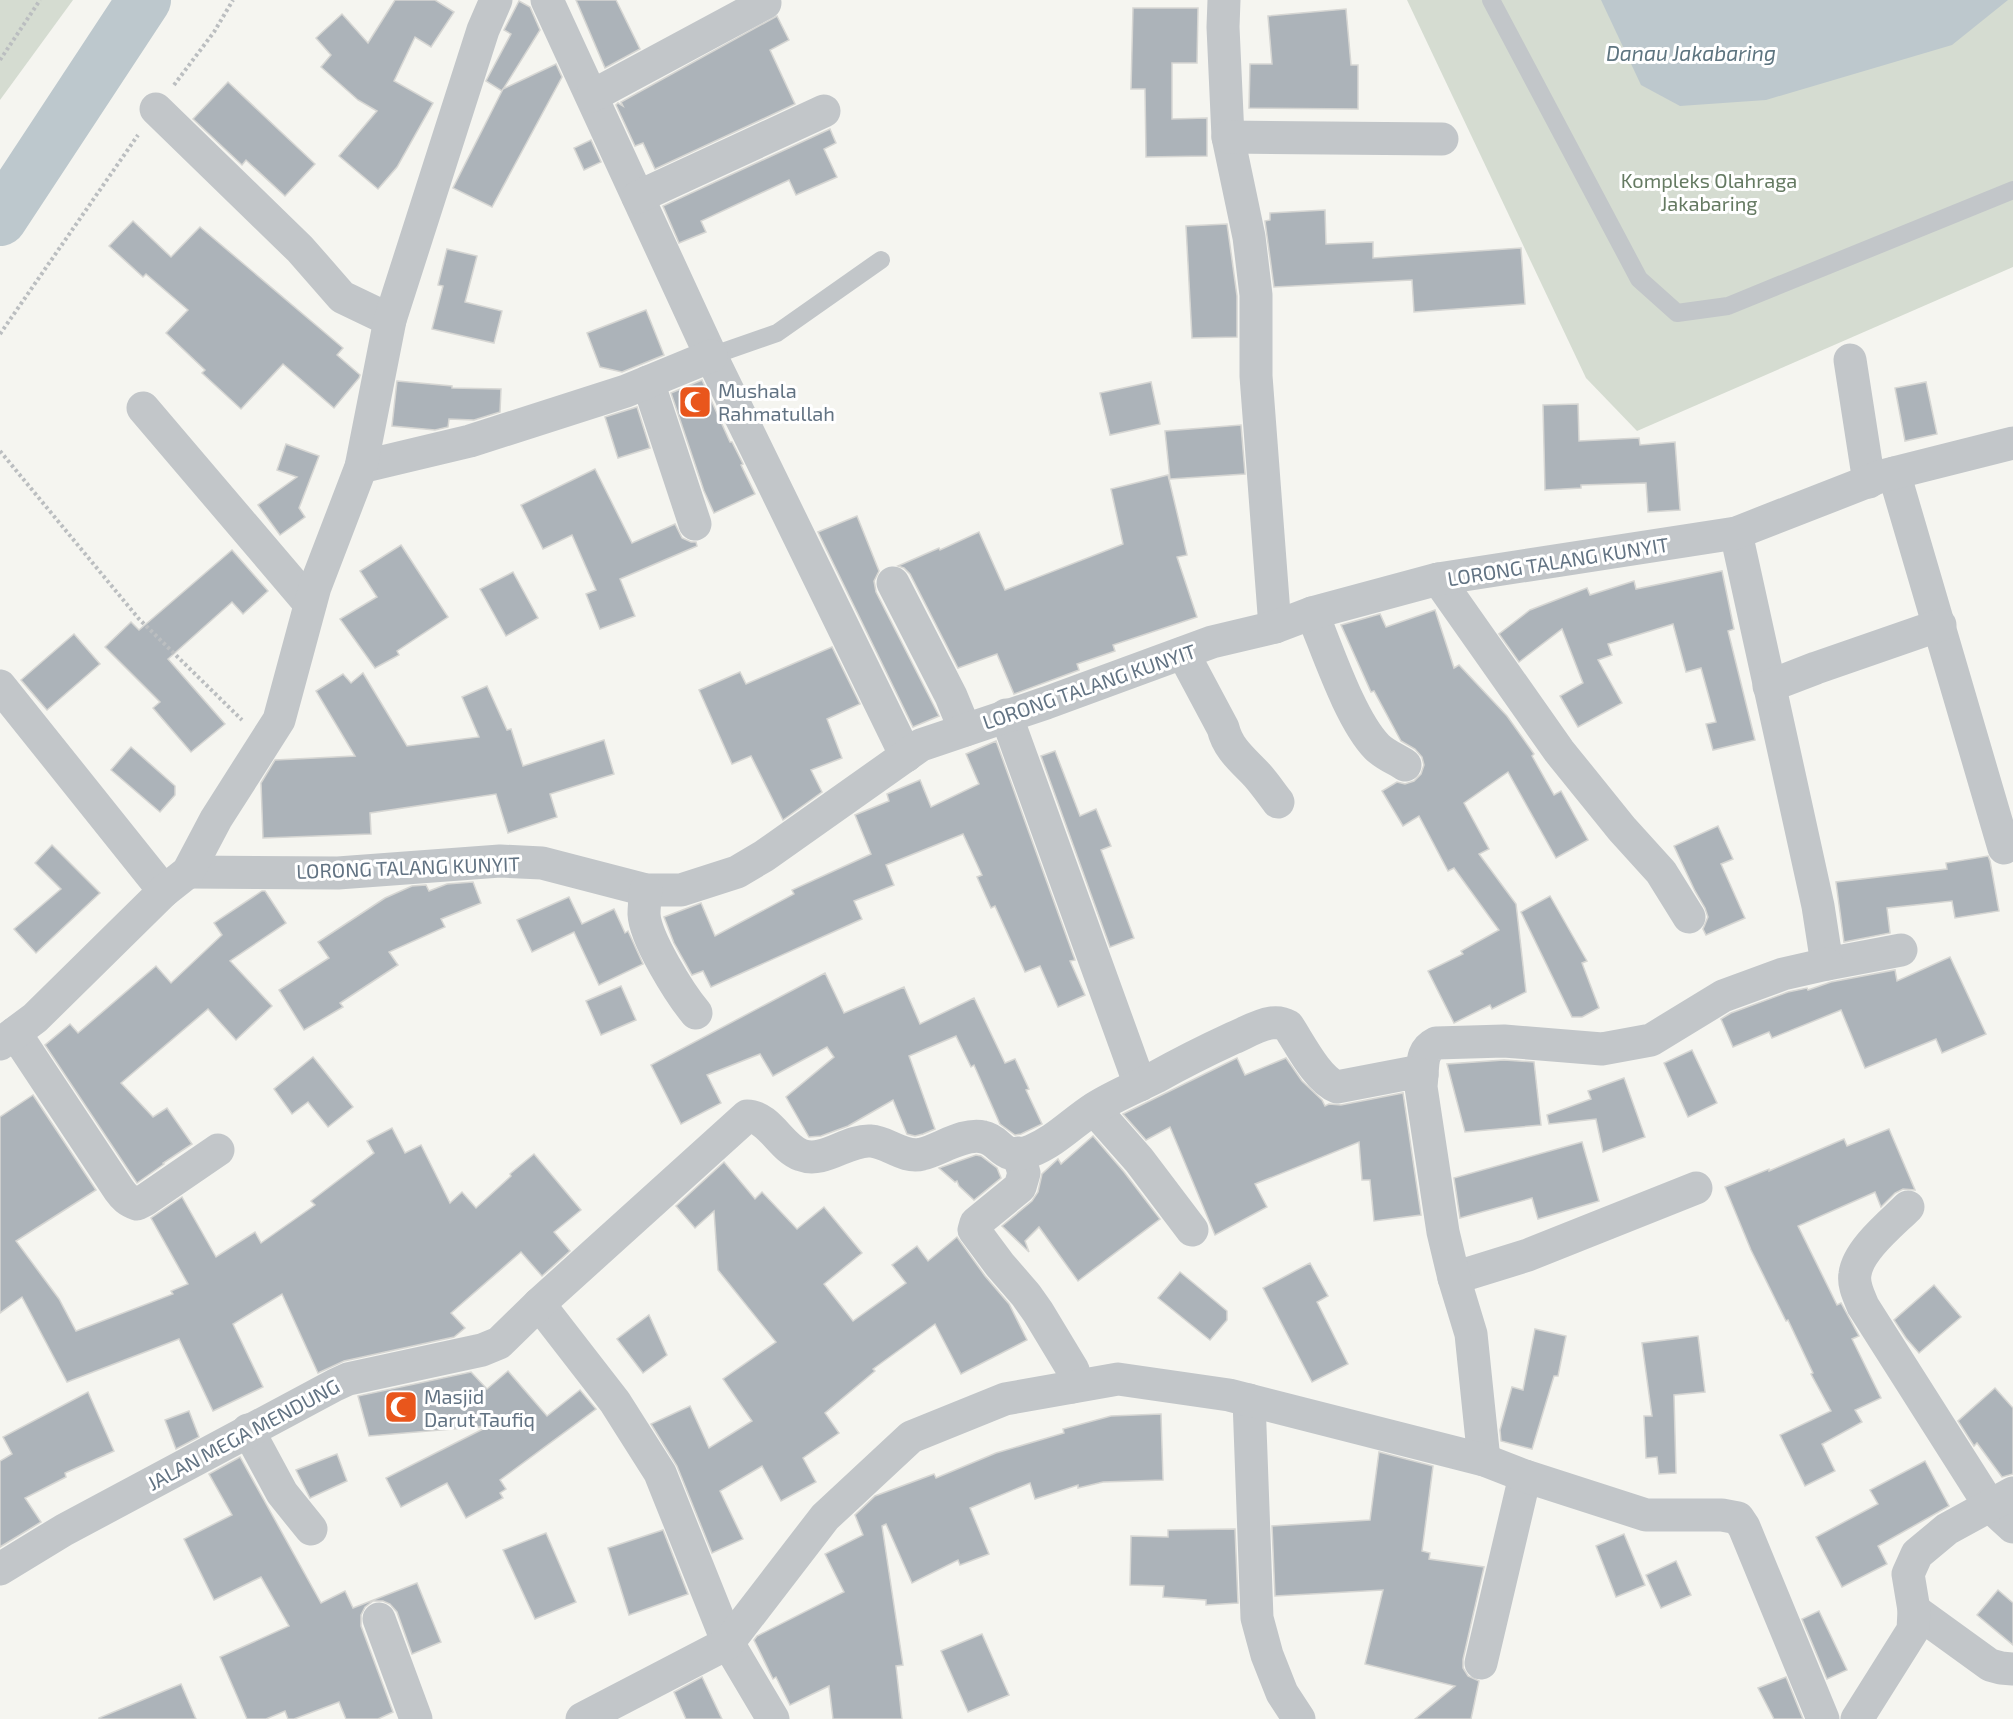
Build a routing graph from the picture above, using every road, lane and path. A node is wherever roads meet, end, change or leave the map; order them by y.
1 (40, 0) edge
2 (233, 0) edge
3 (496, 0) edge
4 (547, 0) edge
5 (1224, 0) edge
6 (1491, 0) edge
7 (765, 3) dead end
8 (0, 60) edge
9 (592, 96) junction
10 (156, 109) junction
11 (824, 111) dead end
12 (1228, 136) junction
13 (1442, 139) dead end
14 (2013, 190) edge
15 (638, 197) junction
16 (882, 260) dead end
17 (390, 320) junction
18 (0, 334) edge
19 (711, 356) junction
20 (1850, 360) dead end
21 (648, 382) junction
22 (143, 408) dead end
23 (2013, 443) edge
24 (0, 451) edge
25 (361, 468) junction
26 (1881, 477) junction
27 (695, 524) dead end
28 (1736, 533) junction
29 (1438, 579) junction
30 (893, 583) dead end
31 (310, 604) junction
32 (1312, 613) junction
33 (1940, 625) junction
34 (1275, 627) junction
35 (1183, 653) junction
36 (0, 686) edge
37 (1769, 686) junction
38 (1006, 715) junction
39 (965, 729) junction
40 (264, 741) junction
41 (906, 756) junction
42 (1405, 765) dead end
43 (1278, 802) dead end
44 (2004, 848) dead end
45 (176, 881) junction
46 (646, 890) junction
47 (1689, 917) dead end
48 (1901, 950) dead end
49 (1827, 964) junction
50 (696, 1013) dead end
51 (7, 1038) edge
52 (1422, 1076) junction
53 (1140, 1085) junction
54 (1094, 1109) junction
55 (218, 1150) dead end
56 (1018, 1154) junction
57 (1696, 1188) dead end
58 (1908, 1207) dead end
59 (1192, 1230) dead end
60 (1454, 1278) junction
61 (539, 1304) junction
62 (1072, 1387) junction
63 (1249, 1400) junction
64 (248, 1430) junction
65 (1484, 1460) junction
66 (1525, 1476) junction
67 (2005, 1509) edge
68 (311, 1529) dead end
69 (0, 1569) edge
70 (1914, 1610) junction
71 (379, 1619) dead end
72 (728, 1643) junction
73 (1481, 1663) dead end
74 (2013, 1669) edge
75 (416, 1719) edge
76 (582, 1719) edge
77 (773, 1719) edge
78 (1299, 1719) edge
79 (1823, 1719) edge
80 (1857, 1719) edge

1 - 8 path
2 - 10 path
3 - 17 street
4 - 9 street
5 - 12 street
6 - 14 lane
7 - 9 street
9 - 15 street
10 - 17 street
10 - 18 path
11 - 15 street
12 - 13 street
12 - 34 street
15 - 19 street
16 - 19 lane
17 - 25 street
19 - 21 street
19 - 41 street
20 - 26 street
21 - 25 street
21 - 27 street
22 - 31 street
23 - 26 street, LORONG TALANG KUNYIT
24 - 40 path
25 - 31 street
26 - 28 street, LORONG TALANG KUNYIT
26 - 33 street
28 - 29 street, LORONG TALANG KUNYIT
28 - 37 street
29 - 32 street, LORONG TALANG KUNYIT
29 - 47 street
30 - 39 street
31 - 40 street
32 - 34 street, LORONG TALANG KUNYIT
32 - 42 street
33 - 37 street
33 - 44 street
34 - 35 street, LORONG TALANG KUNYIT
35 - 38 street, LORONG TALANG KUNYIT
35 - 43 street
36 - 45 street
37 - 49 street
38 - 39 street, LORONG TALANG KUNYIT
38 - 53 street
39 - 41 street, LORONG TALANG KUNYIT
40 - 45 street
41 - 46 street, LORONG TALANG KUNYIT
45 - 46 street, LORONG TALANG KUNYIT
45 - 51 street
46 - 50 street
48 - 49 street
49 - 52 street
51 - 55 street
52 - 53 street
52 - 60 street
53 - 54 street
54 - 56 street
54 - 59 street
56 - 61 street, JALAN MEGA MENDUNG
56 - 62 street
57 - 60 street
58 - 67 street
60 - 65 street
61 - 64 street, JALAN MEGA MENDUNG
61 - 72 street
62 - 63 street
62 - 72 street
63 - 65 street
63 - 78 street
64 - 68 street
64 - 69 street, JALAN MEGA MENDUNG
65 - 66 street
66 - 73 street
66 - 79 street
67 - 70 street
70 - 74 street
70 - 80 street
71 - 75 street
72 - 76 street
72 - 77 street

